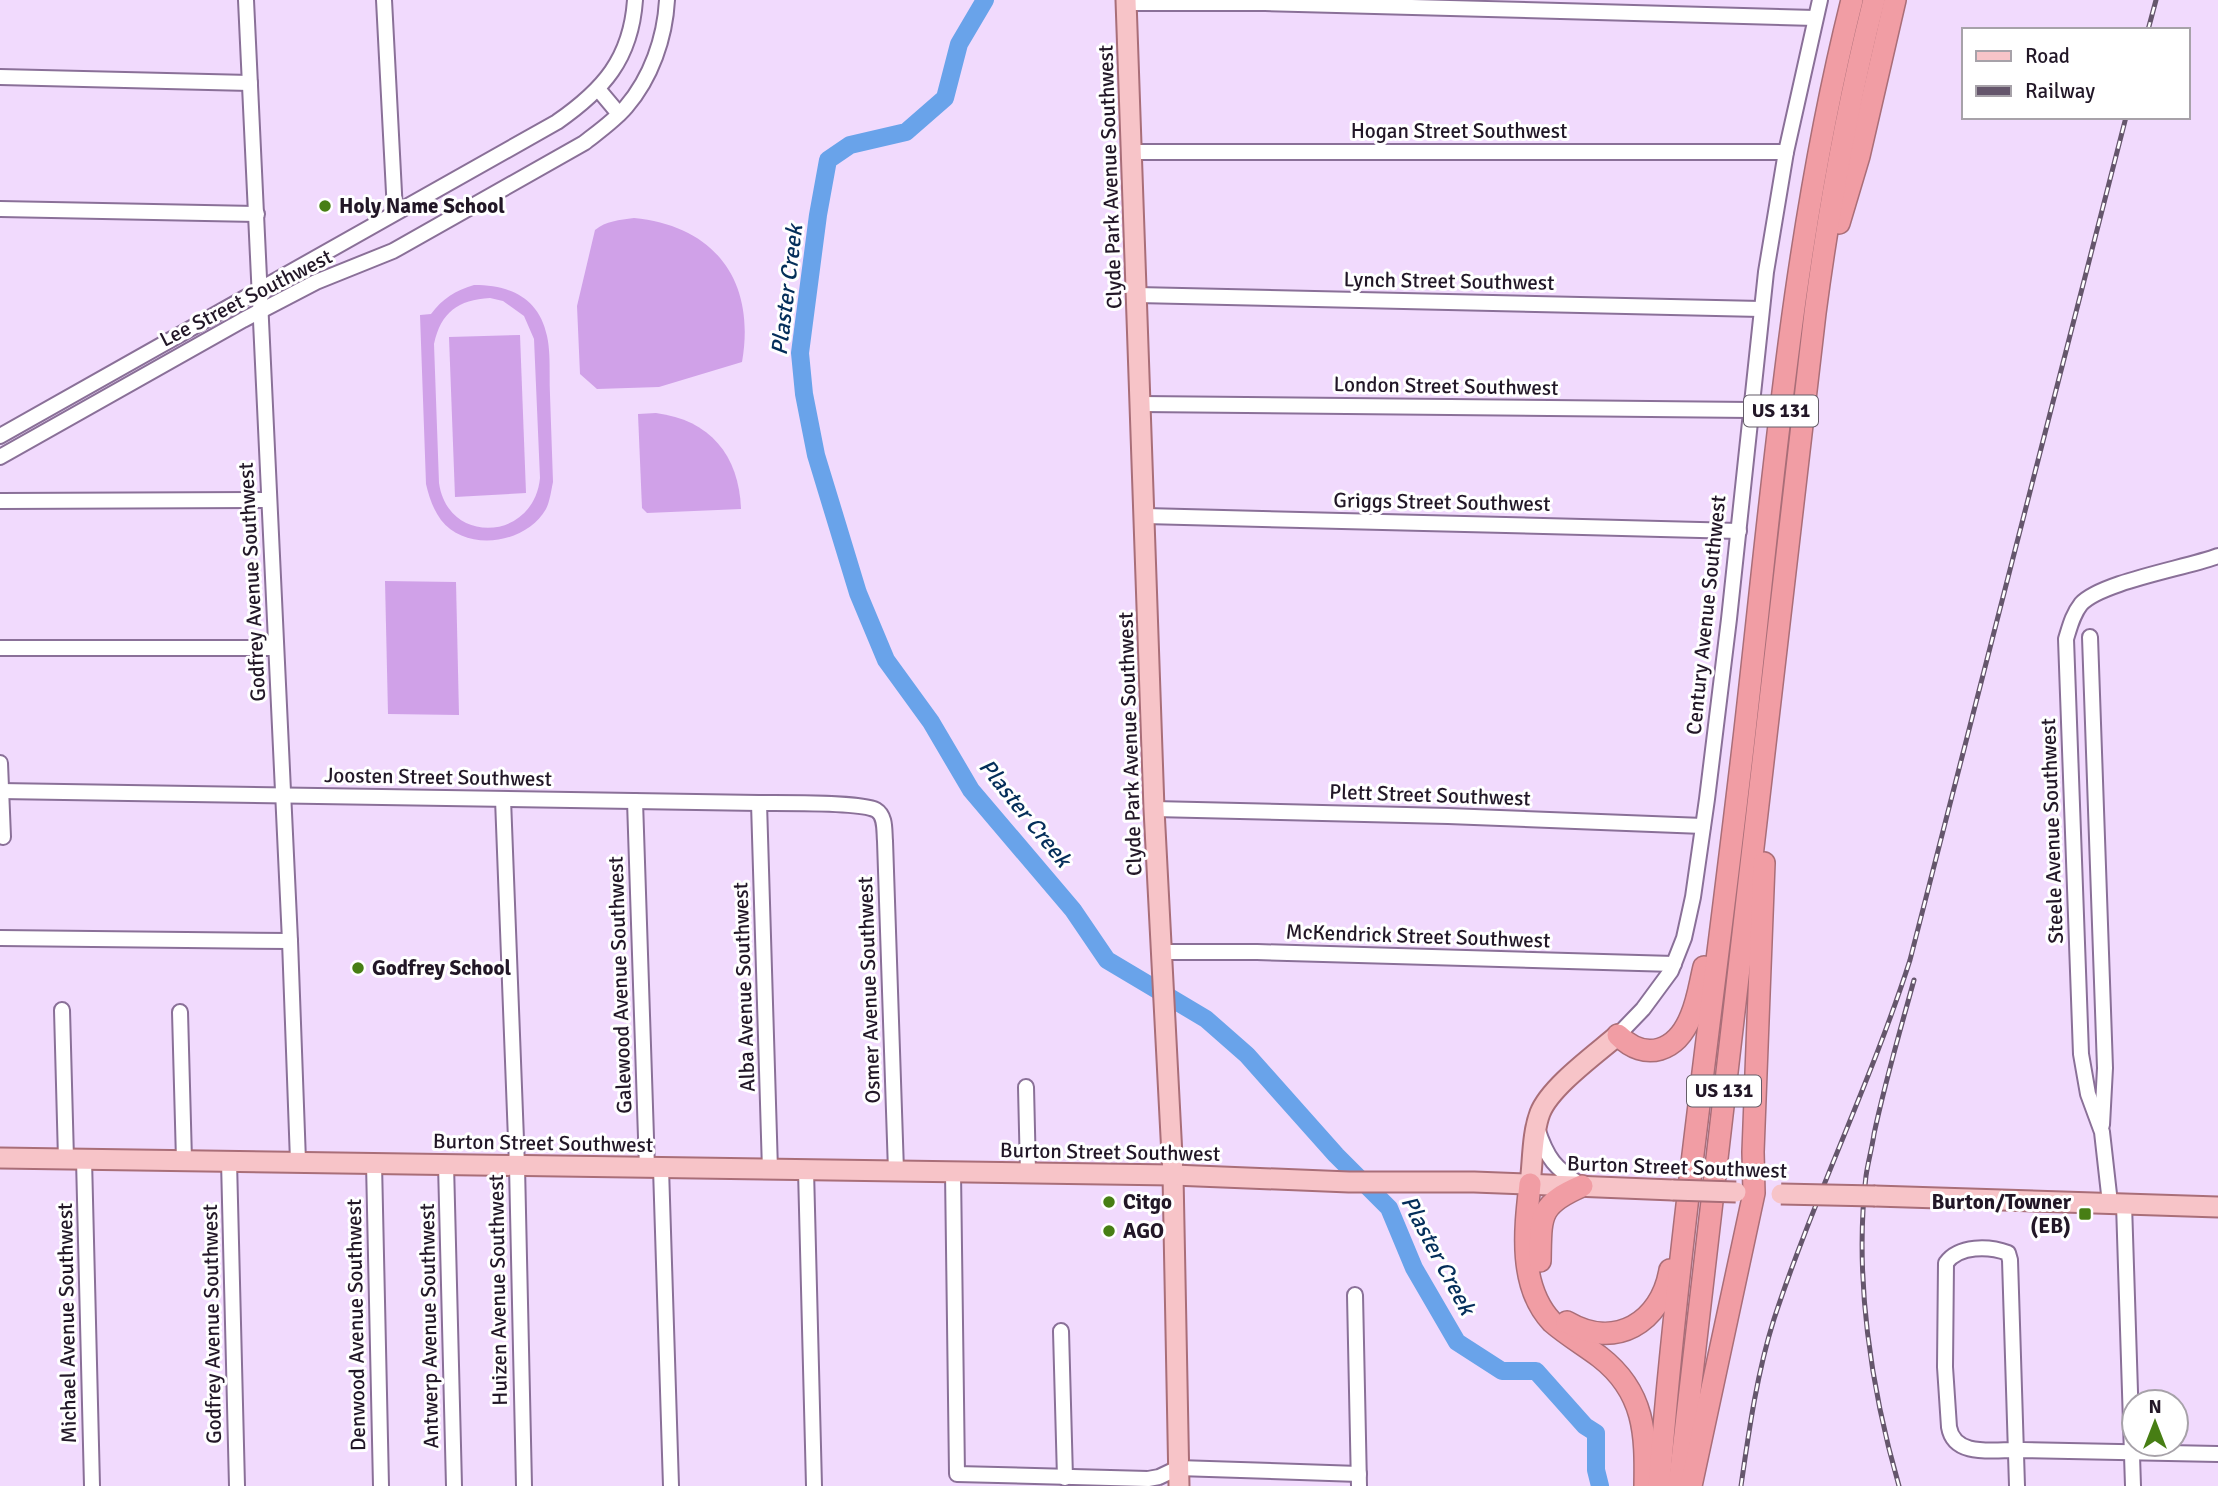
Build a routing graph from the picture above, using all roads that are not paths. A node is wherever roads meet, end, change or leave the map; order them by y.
1 (246, 0) edge
2 (384, 0) edge
3 (635, 0) edge
4 (667, 0) edge
5 (1820, 0) edge
6 (1852, 0) edge
7 (1874, 0) edge
8 (1895, 0) edge
9 (1126, 1) edge
10 (1265, 1) edge
11 (1461, 5) edge
12 (1815, 18) junction
13 (0, 77) edge
14 (250, 83) junction
15 (598, 89) junction
16 (619, 114) junction
17 (1132, 152) junction
18 (1786, 152) junction
19 (0, 209) edge
20 (395, 212) junction
21 (257, 214) junction
22 (260, 289) junction
23 (1137, 295) junction
24 (1761, 309) junction
25 (260, 311) junction
26 (1815, 313) junction
27 (1141, 404) junction
28 (1751, 410) junction
29 (0, 436) edge
30 (0, 457) edge
31 (269, 500) junction
32 (0, 501) edge
33 (1145, 516) junction
34 (1739, 531) junction
35 (2218, 556) edge
36 (2090, 637) dead end
37 (0, 648) edge
38 (276, 648) junction
39 (1769, 696) junction
40 (0, 763) edge
41 (1, 792) edge
42 (284, 795) junction
43 (503, 799) junction
44 (635, 802) junction
45 (759, 803) junction
46 (1154, 809) junction
47 (876, 810) joint
48 (1703, 826) junction
49 (3, 836) dead end
50 (1730, 853) junction
51 (0, 938) edge
52 (290, 941) junction
53 (1162, 959) junction
54 (1674, 964) junction
55 (62, 1010) dead end
56 (180, 1012) dead end
57 (1618, 1035) junction
58 (1026, 1087) dead end
59 (1537, 1125) junction
60 (2102, 1132) junction
61 (0, 1158) edge
62 (75, 1159) junction
63 (184, 1160) junction
64 (229, 1161) junction
65 (298, 1161) junction
66 (374, 1163) junction
67 (446, 1164) junction
68 (517, 1166) junction
69 (654, 1168) junction
70 (770, 1170) junction
71 (806, 1170) junction
72 (896, 1171) junction
73 (953, 1172) junction
74 (1028, 1173) junction
75 (1172, 1175) junction
76 (1530, 1184) junction
77 (1581, 1186) junction
78 (1745, 1193) junction
79 (2117, 1203) junction
80 (2218, 1207) edge
81 (1683, 1236) junction
82 (1355, 1295) dead end
83 (1061, 1331) dead end
84 (2129, 1388) edge
85 (2016, 1450) junction
86 (2120, 1452) edge
87 (2190, 1453) edge
88 (2218, 1454) edge
89 (2133, 1458) edge
90 (1178, 1477) edge
91 (1065, 1478) junction
92 (1359, 1480) edge
93 (92, 1486) edge
94 (237, 1486) edge
95 (381, 1486) edge
96 (454, 1486) edge
97 (524, 1486) edge
98 (671, 1486) edge
99 (814, 1486) edge
100 (1645, 1486) edge
101 (1660, 1486) edge
102 (1679, 1486) edge
103 (1691, 1486) edge
104 (2017, 1486) edge
105 (2133, 1486) edge

1 - 14 street, Godfrey Avenue Southwest
2 - 20 street
3 - 15 street, Lee Street Southwest
4 - 16 street, Lee Street Southwest
5 - 12 street, Century Avenue Southwest
6 - 50 highway, US 131
7 - 26 highway, US 131
8 - 26 highway
9 - 10 street
9 - 17 main road, Clyde Park Avenue Southwest
10 - 11 street
11 - 12 street
12 - 18 street, Century Avenue Southwest
13 - 14 street
14 - 21 street, Godfrey Avenue Southwest
15 - 16 street
15 - 20 street, Lee Street Southwest
16 - 25 street, Lee Street Southwest
17 - 18 street, Hogan Street Southwest
17 - 23 main road, Clyde Park Avenue Southwest
18 - 24 street, Century Avenue Southwest
19 - 21 street
20 - 22 street, Lee Street Southwest
21 - 22 street, Godfrey Avenue Southwest
22 - 25 street, Godfrey Avenue Southwest
22 - 29 street, Lee Street Southwest
23 - 24 street, Lynch Street Southwest
23 - 27 main road, Clyde Park Avenue Southwest
24 - 28 street, Century Avenue Southwest
25 - 30 street, Lee Street Southwest
25 - 31 street, Godfrey Avenue Southwest
26 - 39 highway, US 131
27 - 28 street, London Street Southwest
27 - 33 main road, Clyde Park Avenue Southwest
28 - 34 street, Century Avenue Southwest
31 - 32 street
31 - 38 street, Godfrey Avenue Southwest
33 - 34 street, Griggs Street Southwest
33 - 46 main road, Clyde Park Avenue Southwest
34 - 48 street, Century Avenue Southwest
35 - 60 street, Steele Avenue Southwest
36 - 60 street
37 - 38 street
38 - 42 street, Godfrey Avenue Southwest
39 - 78 highway
39 - 102 highway, US 131
40 - 41 street
41 - 42 street, Joosten Street Southwest
41 - 49 street
42 - 43 street, Joosten Street Southwest
42 - 52 street, Godfrey Avenue Southwest
43 - 44 street, Joosten Street Southwest
43 - 68 street, Huizen Avenue Southwest
44 - 45 street, Joosten Street Southwest
44 - 69 street, Galewood Avenue Southwest
45 - 47 street, Joosten Street Southwest
45 - 70 street, Alba Avenue Southwest
46 - 48 street, Plett Street Southwest
46 - 53 main road, Clyde Park Avenue Southwest
47 - 72 street, Osmer Avenue Southwest
48 - 54 street, Century Avenue Southwest
50 - 57 highway
50 - 81 highway, US 131
51 - 52 street
52 - 65 street, Godfrey Avenue Southwest
53 - 54 street, McKendrick Street Southwest
53 - 75 main road, Clyde Park Avenue Southwest
54 - 57 street, Century Avenue Southwest
55 - 62 street, Michael Avenue Southwest
56 - 63 street
57 - 59 main road, Century Avenue Southwest
58 - 74 street
59 - 76 main road, Century Avenue Southwest
59 - 77 street
60 - 79 street, Steele Avenue Southwest
61 - 62 main road, Burton Street Southwest
62 - 63 main road, Burton Street Southwest
62 - 93 street, Michael Avenue Southwest
63 - 64 main road, Burton Street Southwest
64 - 65 main road, Burton Street Southwest
64 - 94 street, Godfrey Avenue Southwest
65 - 66 main road, Burton Street Southwest
66 - 67 main road, Burton Street Southwest
66 - 95 street, Denwood Avenue Southwest
67 - 68 main road, Burton Street Southwest
67 - 96 street, Antwerp Avenue Southwest
68 - 69 main road, Burton Street Southwest
68 - 97 street, Huizen Avenue Southwest
69 - 70 main road, Burton Street Southwest
69 - 98 street, Galewood Avenue Southwest
70 - 71 main road, Burton Street Southwest
71 - 72 main road, Burton Street Southwest
71 - 99 street
72 - 73 main road, Burton Street Southwest
73 - 74 main road, Burton Street Southwest
73 - 91 street
74 - 75 main road, Burton Street Southwest
75 - 76 main road, Burton Street Southwest
75 - 90 main road, Clyde Park Avenue Southwest
76 - 77 main road, Burton Street Southwest
76 - 100 highway
77 - 78 main road, Burton Street Southwest, bridge
77 - 81 highway
78 - 79 main road, Burton Street Southwest, bridge
78 - 103 highway
79 - 80 main road, Burton Street Southwest
79 - 84 street, Steele Avenue Southwest
81 - 101 highway, US 131
82 - 92 street
83 - 91 street
85 - 85 street
85 - 86 street
85 - 104 street
87 - 88 street
89 - 105 street, Steele Avenue Southwest
90 - 91 street
90 - 92 street

